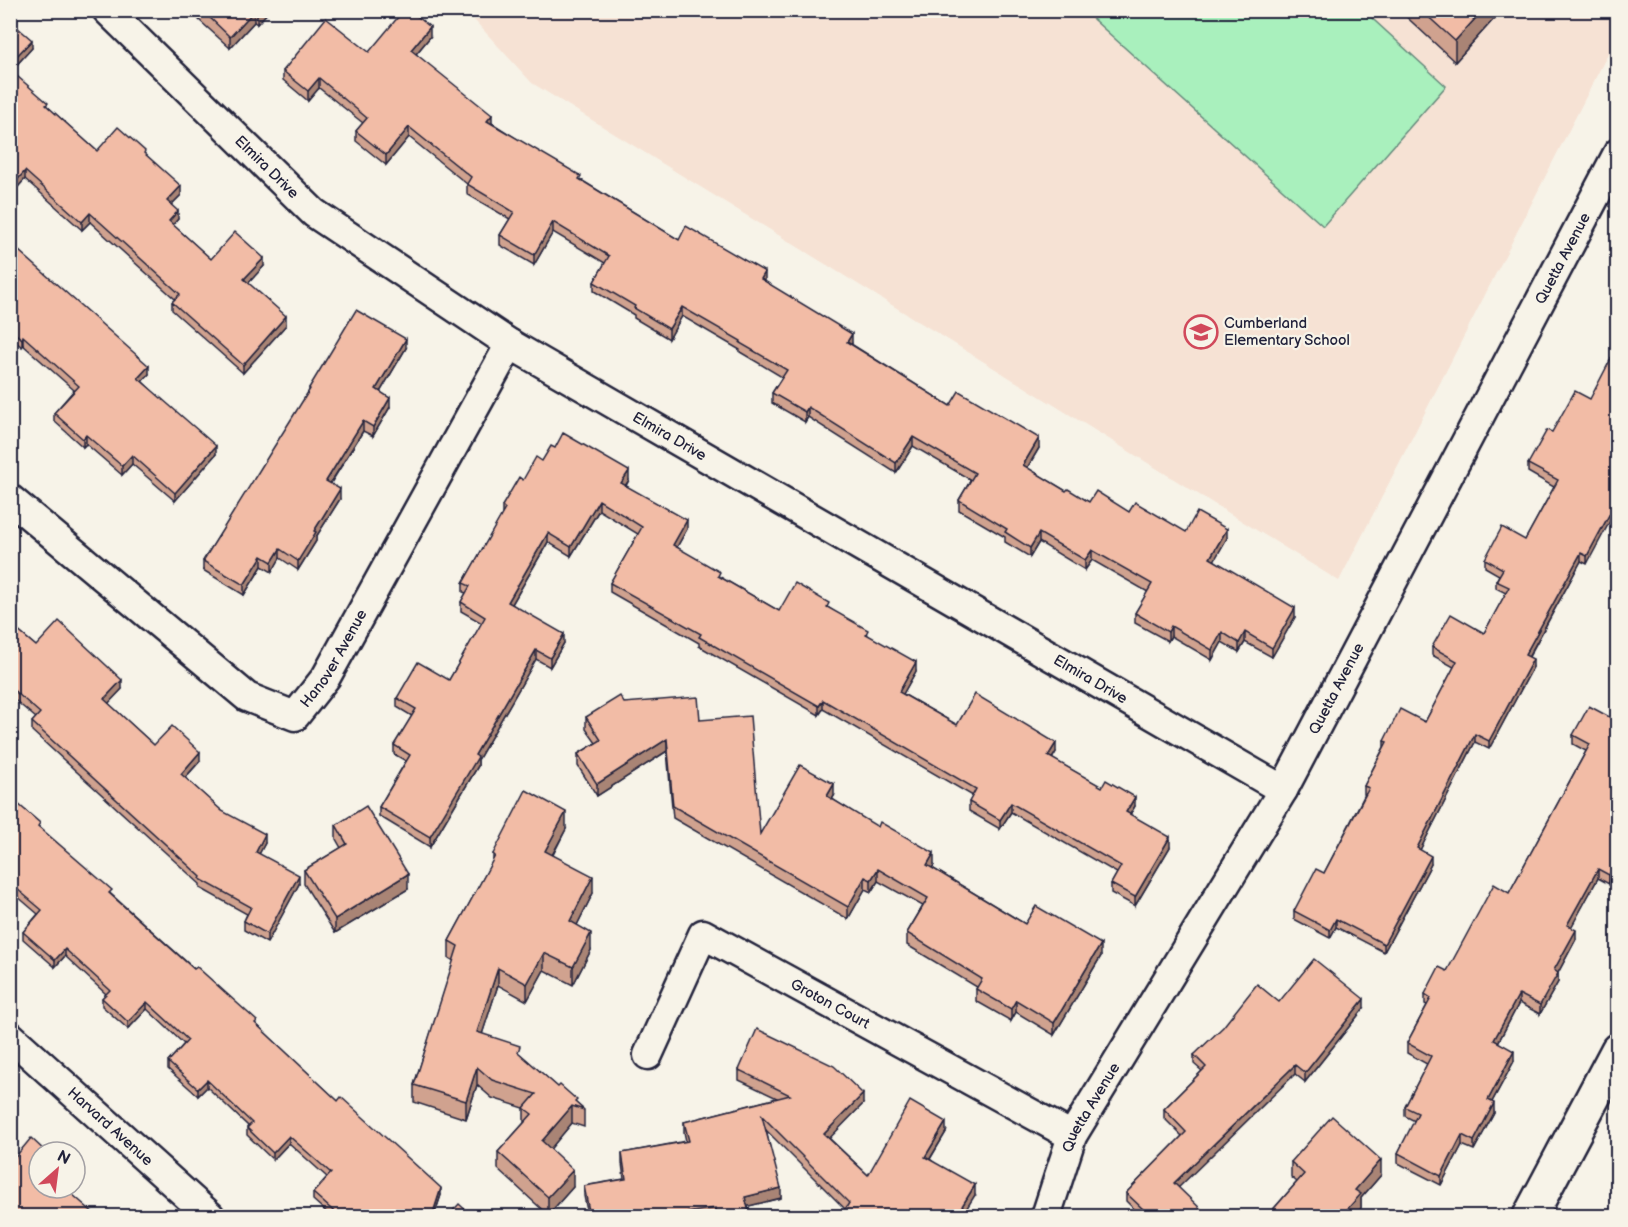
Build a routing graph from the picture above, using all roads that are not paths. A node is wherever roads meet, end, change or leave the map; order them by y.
1 (107, 10) edge
2 (1617, 153) edge
3 (510, 344) junction
4 (13, 506) edge
5 (1283, 790) junction
6 (10, 1036) edge
7 (1617, 1050) edge
8 (648, 1055) dead end
9 (1072, 1136) junction
10 (210, 1216) edge
11 (1046, 1216) edge
12 (1530, 1216) edge

1 - 3 street, Elmira Drive
2 - 5 street, Quetta Avenue
3 - 4 street, Hanover Avenue
3 - 5 street, Elmira Drive
5 - 9 street, Quetta Avenue
6 - 10 street, Harvard Avenue
7 - 12 street
8 - 9 street, Groton Court
9 - 11 street, Quetta Avenue

